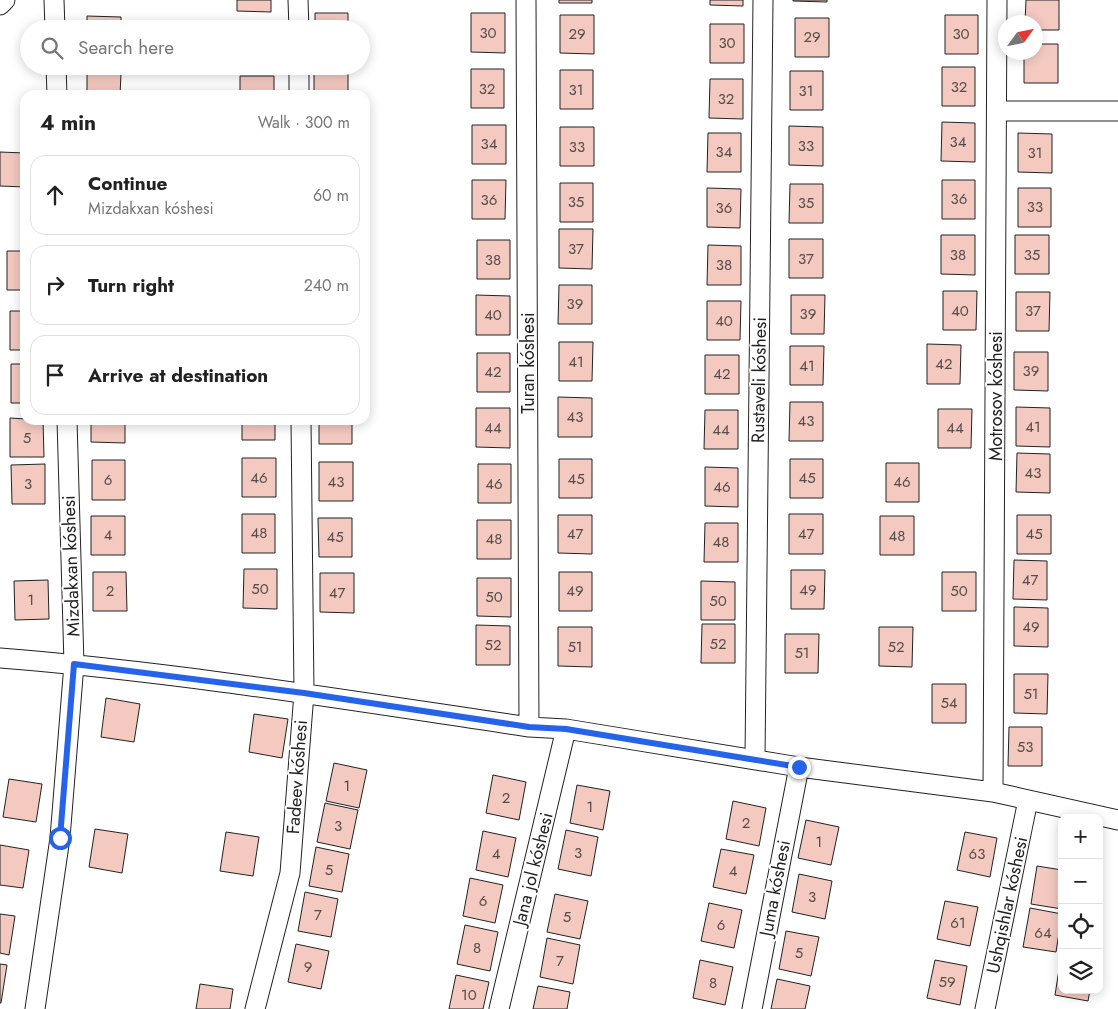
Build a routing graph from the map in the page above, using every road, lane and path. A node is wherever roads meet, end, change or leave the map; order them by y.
1 (5, 0) edge
2 (54, 0) edge
3 (298, 0) edge
4 (526, 0) edge
5 (763, 0) edge
6 (997, 0) edge
7 (0, 5) edge
8 (55, 20) edge
9 (299, 20) edge
10 (56, 75) edge
11 (299, 75) edge
12 (57, 90) edge
13 (299, 90) edge
14 (997, 111) junction
15 (1118, 111) edge
16 (67, 425) edge
17 (302, 425) edge
18 (0, 658) edge
19 (74, 664) junction
20 (304, 693) junction
21 (529, 727) junction
22 (566, 729) junction
23 (756, 759) junction
24 (799, 767) junction
25 (994, 792) junction
26 (1028, 800) junction
27 (1118, 820) edge
28 (35, 1009) edge
29 (255, 1009) edge
30 (499, 1009) edge
31 (752, 1009) edge
32 (985, 1009) edge

1 - 7 street
2 - 8 street
3 - 9 street
4 - 21 street, Turan kóshesi
5 - 23 street, Rustaveli kóshesi
6 - 14 street, Motrosov kóshesi
10 - 12 street
11 - 13 street
14 - 15 street
14 - 25 street, Motrosov kóshesi
16 - 19 street, Mizdakxan kóshesi
17 - 20 street, Fadeev kóshesi
18 - 19 street
19 - 20 street
19 - 28 street, Mizdakxan kóshesi
20 - 21 street
20 - 29 street, Fadeev kóshesi
21 - 22 street
22 - 23 street
22 - 30 street, Jana jol kóshesi
23 - 24 street
24 - 25 street
24 - 31 street, Juma kóshesi
25 - 26 street
26 - 27 street
26 - 32 street, Ushqishlar kóshesi

